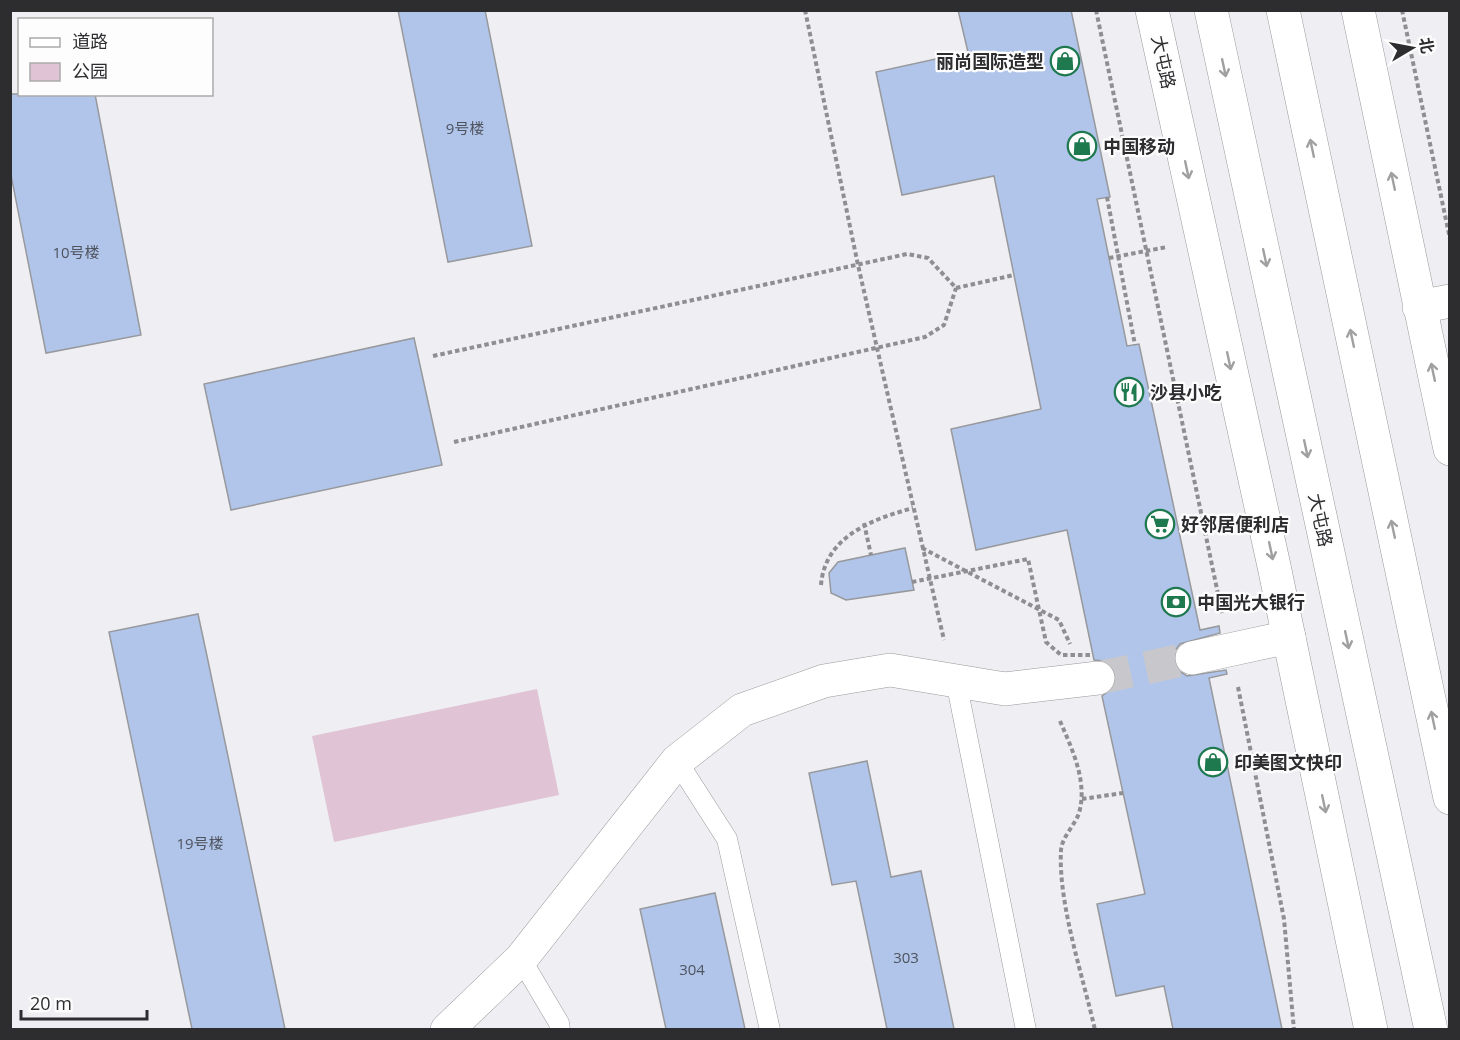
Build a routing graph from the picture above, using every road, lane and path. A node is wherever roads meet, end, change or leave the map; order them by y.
1 (805, 10) edge
2 (1096, 10) edge
3 (1152, 10) edge
4 (1211, 10) edge
5 (1283, 10) edge
6 (1358, 10) edge
7 (1402, 10) edge
8 (1107, 197) dead end
9 (1449, 239) edge
10 (1174, 245) dead end
11 (1146, 251) junction
12 (1119, 256) junction
13 (1109, 258) dead end
14 (858, 265) junction
15 (1014, 275) dead end
16 (956, 288) junction
17 (1434, 304) edge
18 (1135, 345) dead end
19 (878, 348) junction
20 (433, 356) dead end
21 (453, 442) dead end
22 (1449, 449) edge
23 (913, 508) junction
24 (864, 523) junction
25 (922, 548) junction
26 (871, 555) dead end
27 (912, 582) dead end
28 (821, 585) dead end
29 (1224, 621) dead end
30 (1289, 637) junction
31 (1192, 658) tunnel mouth
32 (1089, 664) junction
33 (1235, 676) dead end
34 (956, 681) junction
35 (1058, 716) dead end
36 (677, 760) junction
37 (1123, 793) dead end
38 (1449, 798) edge
39 (1082, 799) junction
40 (521, 959) junction
41 (447, 1029) edge
42 (560, 1029) edge
43 (770, 1029) edge
44 (1026, 1029) edge
45 (1095, 1029) edge
46 (1294, 1029) edge
47 (1371, 1029) edge
48 (1431, 1029) edge

1 - 14 path
2 - 11 path
3 -> 30 street, 大屯路
4 -> 48 street, 大屯路
38 -> 5 street
17 -> 6 street
7 - 9 path
8 - 12 path
10 - 11 path
11 - 12 path
11 - 29 path
12 - 13 path
12 - 18 path
14 - 16 path
14 - 19 path
14 - 20 path
15 - 16 path
16 - 19 path
22 -> 17 street
19 - 21 path
19 - 23 path
23 - 24 path
23 - 25 path
24 - 26 path
24 - 28 path
25 - 32 path
25 - 34 path
27 - 32 path, bridge
30 - 31 street
30 -> 47 street, 大屯路
32 - 34 street
33 - 46 path
34 - 36 street
34 - 44 lane
35 - 39 path
36 - 40 street
36 - 43 lane
37 - 39 path
39 - 45 path
40 - 41 street
40 - 42 lane

